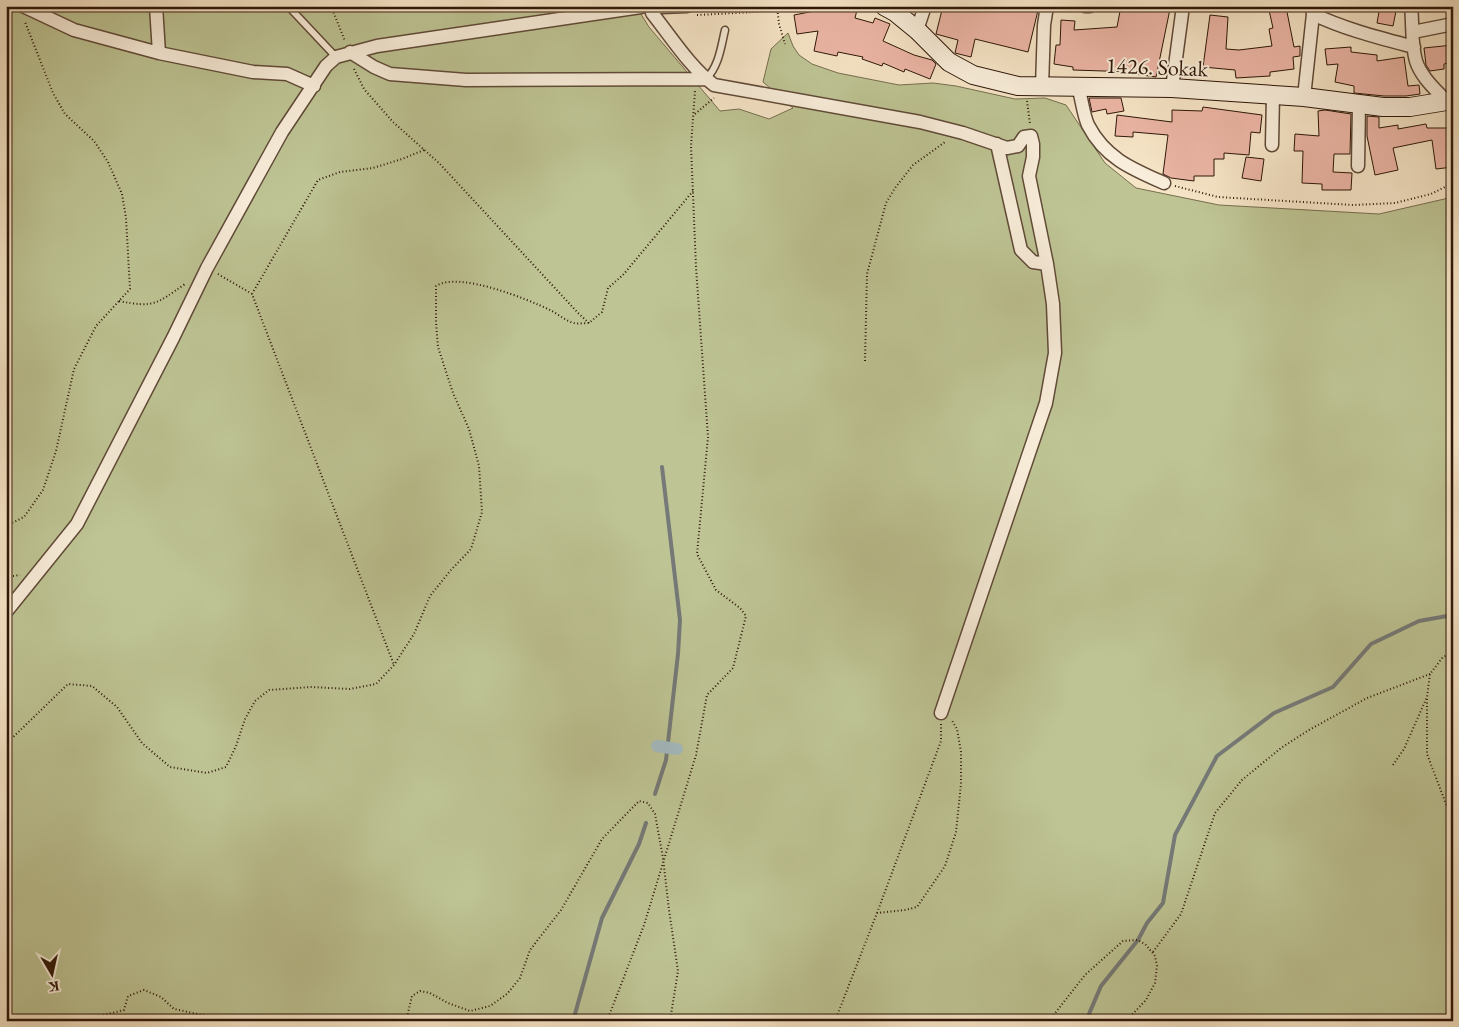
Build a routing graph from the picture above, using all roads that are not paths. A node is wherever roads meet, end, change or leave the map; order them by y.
1 (156, 6) edge
2 (288, 6) edge
3 (640, 6) edge
4 (884, 6) edge
5 (925, 6) edge
6 (1048, 6) edge
7 (1085, 6) edge
8 (1090, 6) edge
9 (1183, 6) edge
10 (1411, 6) edge
11 (658, 9) edge
12 (23, 10) edge
13 (689, 10) edge
14 (1312, 10) edge
15 (1453, 24) edge
16 (725, 30) dead end
17 (917, 30) junction
18 (1414, 32) junction
19 (1414, 47) junction
20 (350, 52) junction
21 (159, 53) junction
22 (336, 57) junction
23 (700, 79) junction
24 (314, 86) junction
25 (1034, 87) junction
26 (1078, 87) junction
27 (1172, 88) junction
28 (1273, 95) junction
29 (1304, 97) junction
30 (1450, 101) edge
31 (1359, 105) junction
32 (997, 144) junction
33 (1272, 145) dead end
34 (1358, 166) dead end
35 (1164, 183) road end
36 (1047, 264) junction
37 (6, 612) edge
38 (941, 713) road end

1 - 21 street
2 - 22 lane
3 - 11 street
3 - 20 street
4 - 17 main road, 1426. Sokak
5 - 17 street
6 - 25 street
7 - 8 street
9 - 27 street
10 - 18 street
11 - 13 street
11 - 23 street
12 - 21 street
14 - 19 street
14 - 29 street
15 - 18 street
16 - 23 lane
17 - 25 main road, 1426. Sokak
18 - 19 street
19 - 30 street
20 - 22 street
20 - 23 street
21 - 24 street
22 - 24 street
23 - 32 street
24 - 37 street
25 - 26 main road, 1426. Sokak
26 - 27 main road, 1426. Sokak
26 - 35 street
27 - 28 main road, 1426. Sokak
28 - 29 main road, 1426. Sokak
28 - 33 street
29 - 31 main road, 1426. Sokak
30 - 31 main road, 1426. Sokak
31 - 34 street
32 - 36 street
32 - 36 street
36 - 38 street

